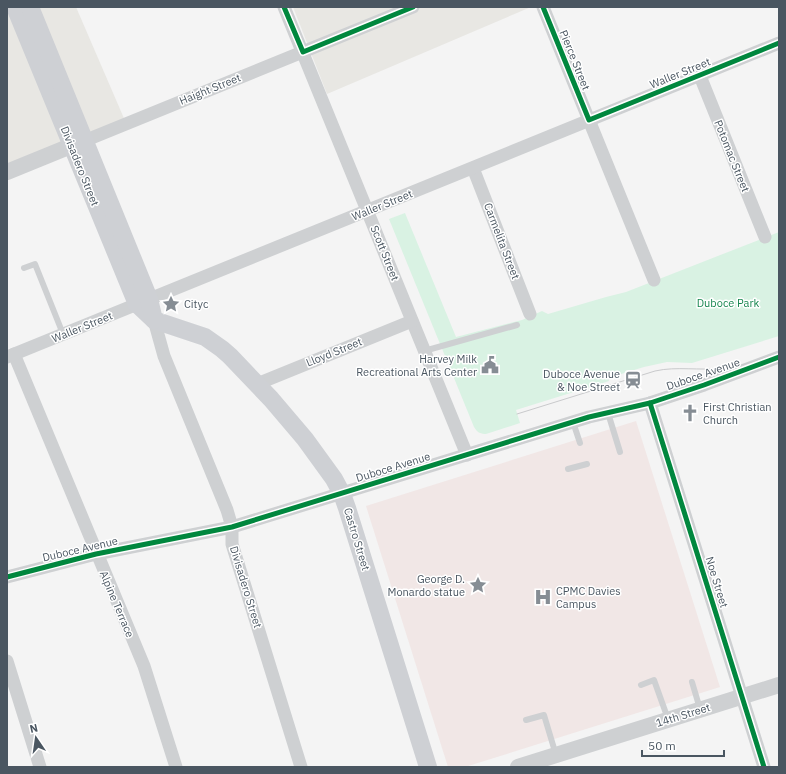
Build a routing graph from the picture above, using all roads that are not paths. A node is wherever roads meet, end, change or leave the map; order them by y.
1 (15, 7) edge
2 (30, 7) edge
3 (284, 7) edge
4 (413, 7) edge
5 (543, 7) edge
6 (779, 43) edge
7 (302, 52) junction
8 (700, 76) junction
9 (589, 120) junction
10 (78, 143) junction
11 (473, 168) junction
12 (7, 172) edge
13 (367, 211) junction
14 (765, 237) dead end
15 (24, 268) dead end
16 (654, 280) dead end
17 (143, 302) junction
18 (530, 314) dead end
19 (154, 320) junction
20 (412, 321) junction
21 (517, 325) dead end
22 (63, 334) junction
23 (424, 351) junction
24 (10, 356) edge
25 (779, 357) edge
26 (257, 384) junction
27 (650, 403) junction
28 (608, 413) junction
29 (573, 422) junction
30 (580, 443) dead end
31 (620, 452) dead end
32 (467, 455) junction
33 (587, 464) dead end
34 (568, 469) dead end
35 (342, 494) junction
36 (232, 528) junction
37 (96, 554) junction
38 (7, 577) edge
39 (7, 661) edge
40 (692, 682) dead end
41 (641, 684) dead end
42 (779, 685) edge
43 (742, 697) junction
44 (700, 709) junction
45 (668, 719) junction
46 (526, 720) dead end
47 (556, 755) junction
48 (40, 767) edge
49 (176, 767) edge
50 (301, 767) edge
51 (428, 767) edge
52 (518, 767) edge
53 (764, 767) edge

1 - 10 main road, Divisadero Street
2 - 10 main road, Divisadero Street
3 - 7 street, Scott Street
4 - 7 street, Haight Street
5 - 9 street, Pierce Street
6 - 8 street, Waller Street
7 - 10 street, Haight Street
7 - 13 street, Scott Street
8 - 9 street, Waller Street
8 - 14 street, Potomac Street
9 - 11 street, Waller Street
9 - 16 street, Pierce Street
10 - 12 street, Haight Street
10 - 17 main road, Divisadero Street
11 - 13 street, Waller Street
11 - 18 street, Carmelita Street
13 - 17 street, Waller Street
13 - 20 street, Scott Street
15 - 22 lane
17 - 19 main road, Divisadero Street
17 - 22 street, Waller Street
19 - 26 main road, Castro Street
19 - 36 street, Divisadero Street
20 - 23 street, Scott Street
20 - 26 street, Lloyd Street
21 - 23 lane
22 - 24 street, Waller Street
23 - 32 street, Scott Street
24 - 37 street, Alpine Terrace
25 - 27 street, Duboce Avenue
26 - 35 main road, Castro Street
27 - 28 street, Duboce Avenue
27 - 43 street, Noe Street
28 - 29 street, Duboce Avenue
28 - 31 lane
29 - 30 lane
29 - 32 street, Duboce Avenue
32 - 35 street, Duboce Avenue
33 - 34 lane
35 - 36 street, Duboce Avenue
35 - 51 main road, Castro Street
36 - 37 street, Duboce Avenue
36 - 50 street, Divisadero Street
37 - 38 street, Duboce Avenue
37 - 49 street, Alpine Terrace
39 - 48 street
40 - 44 lane
41 - 45 lane
42 - 43 street, 14th Street
43 - 44 street, 14th Street
43 - 53 street, Noe Street
44 - 45 street, 14th Street
45 - 47 street, 14th Street
46 - 47 lane
47 - 52 street, 14th Street

